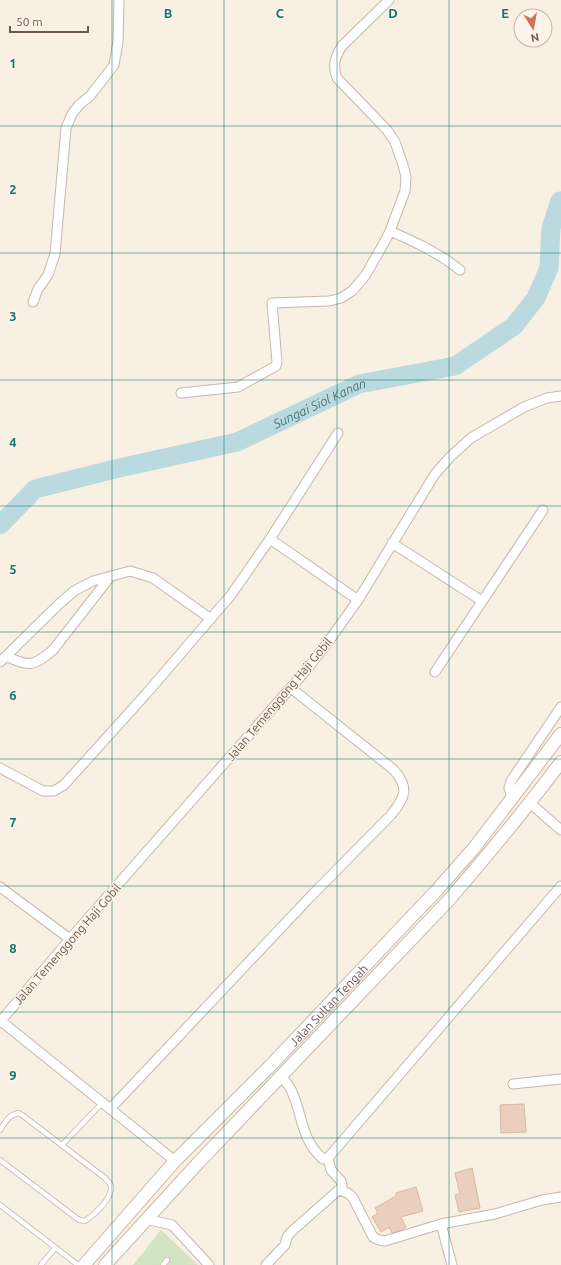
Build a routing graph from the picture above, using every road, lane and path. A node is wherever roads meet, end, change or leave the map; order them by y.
1 (119, 0) edge
2 (389, 0) edge
3 (390, 230) junction
4 (460, 270) dead end
5 (33, 302) dead end
6 (181, 393) dead end
7 (561, 396) edge
8 (338, 433) dead end
9 (543, 510) dead end
10 (270, 539) junction
11 (392, 543) junction
12 (110, 577) junction
13 (358, 600) junction
14 (482, 601) junction
15 (210, 619) junction
16 (3, 659) edge
17 (435, 672) dead end
18 (290, 688) junction
19 (561, 707) edge
20 (561, 734) edge
21 (561, 762) edge
22 (0, 768) edge
23 (512, 798) junction
24 (530, 803) junction
25 (561, 830) edge
26 (561, 886) edge
27 (0, 887) edge
28 (70, 939) junction
29 (1, 1021) edge
30 (281, 1076) junction
31 (561, 1079) edge
32 (513, 1084) dead end
33 (103, 1102) junction
34 (111, 1108) junction
35 (0, 1130) edge
36 (62, 1145) junction
37 (328, 1158) junction
38 (0, 1160) edge
39 (175, 1161) junction
40 (339, 1190) junction
41 (561, 1197) edge
42 (0, 1205) edge
43 (146, 1219) junction
44 (441, 1224) junction
45 (55, 1248) junction
46 (167, 1260) dead end
47 (41, 1265) edge
48 (78, 1265) edge
49 (84, 1265) edge
50 (105, 1265) edge
51 (163, 1265) edge
52 (208, 1265) edge
53 (266, 1265) edge
54 (452, 1265) edge

1 - 5 street
2 - 3 street
3 - 4 street
3 - 6 street
7 - 11 street, Jalan Temenggong Haji Gobil
8 - 10 street
9 - 14 street
10 - 13 street
10 - 15 street
11 - 13 street, Jalan Temenggong Haji Gobil
11 - 14 street
12 - 15 street
12 - 16 street
12 - 16 street
13 - 18 street, Jalan Temenggong Haji Gobil
14 - 17 street
15 - 22 street
18 - 28 street, Jalan Temenggong Haji Gobil
18 - 34 street
19 - 23 street
20 - 23 main road, Jalan Sultan Tengah
21 - 24 main road, Jalan Sultan Tengah
23 - 39 main road, Jalan Sultan Tengah
24 - 25 street
24 - 30 main road, Jalan Sultan Tengah
26 - 37 street
27 - 28 street
28 - 29 street, Jalan Temenggong Haji Gobil
29 - 33 street
30 - 37 street
30 - 43 main road, Jalan Sultan Tengah
31 - 32 street
33 - 34 street
33 - 36 lane
34 - 39 street
35 - 36 lane
36 - 38 lane
37 - 40 street
39 - 49 main road, Jalan Sultan Tengah
40 - 44 street
40 - 53 street
41 - 44 street
42 - 45 lane
43 - 50 main road, Jalan Sultan Tengah
43 - 52 street
44 - 54 street
45 - 47 lane
45 - 48 lane
46 - 51 lane

